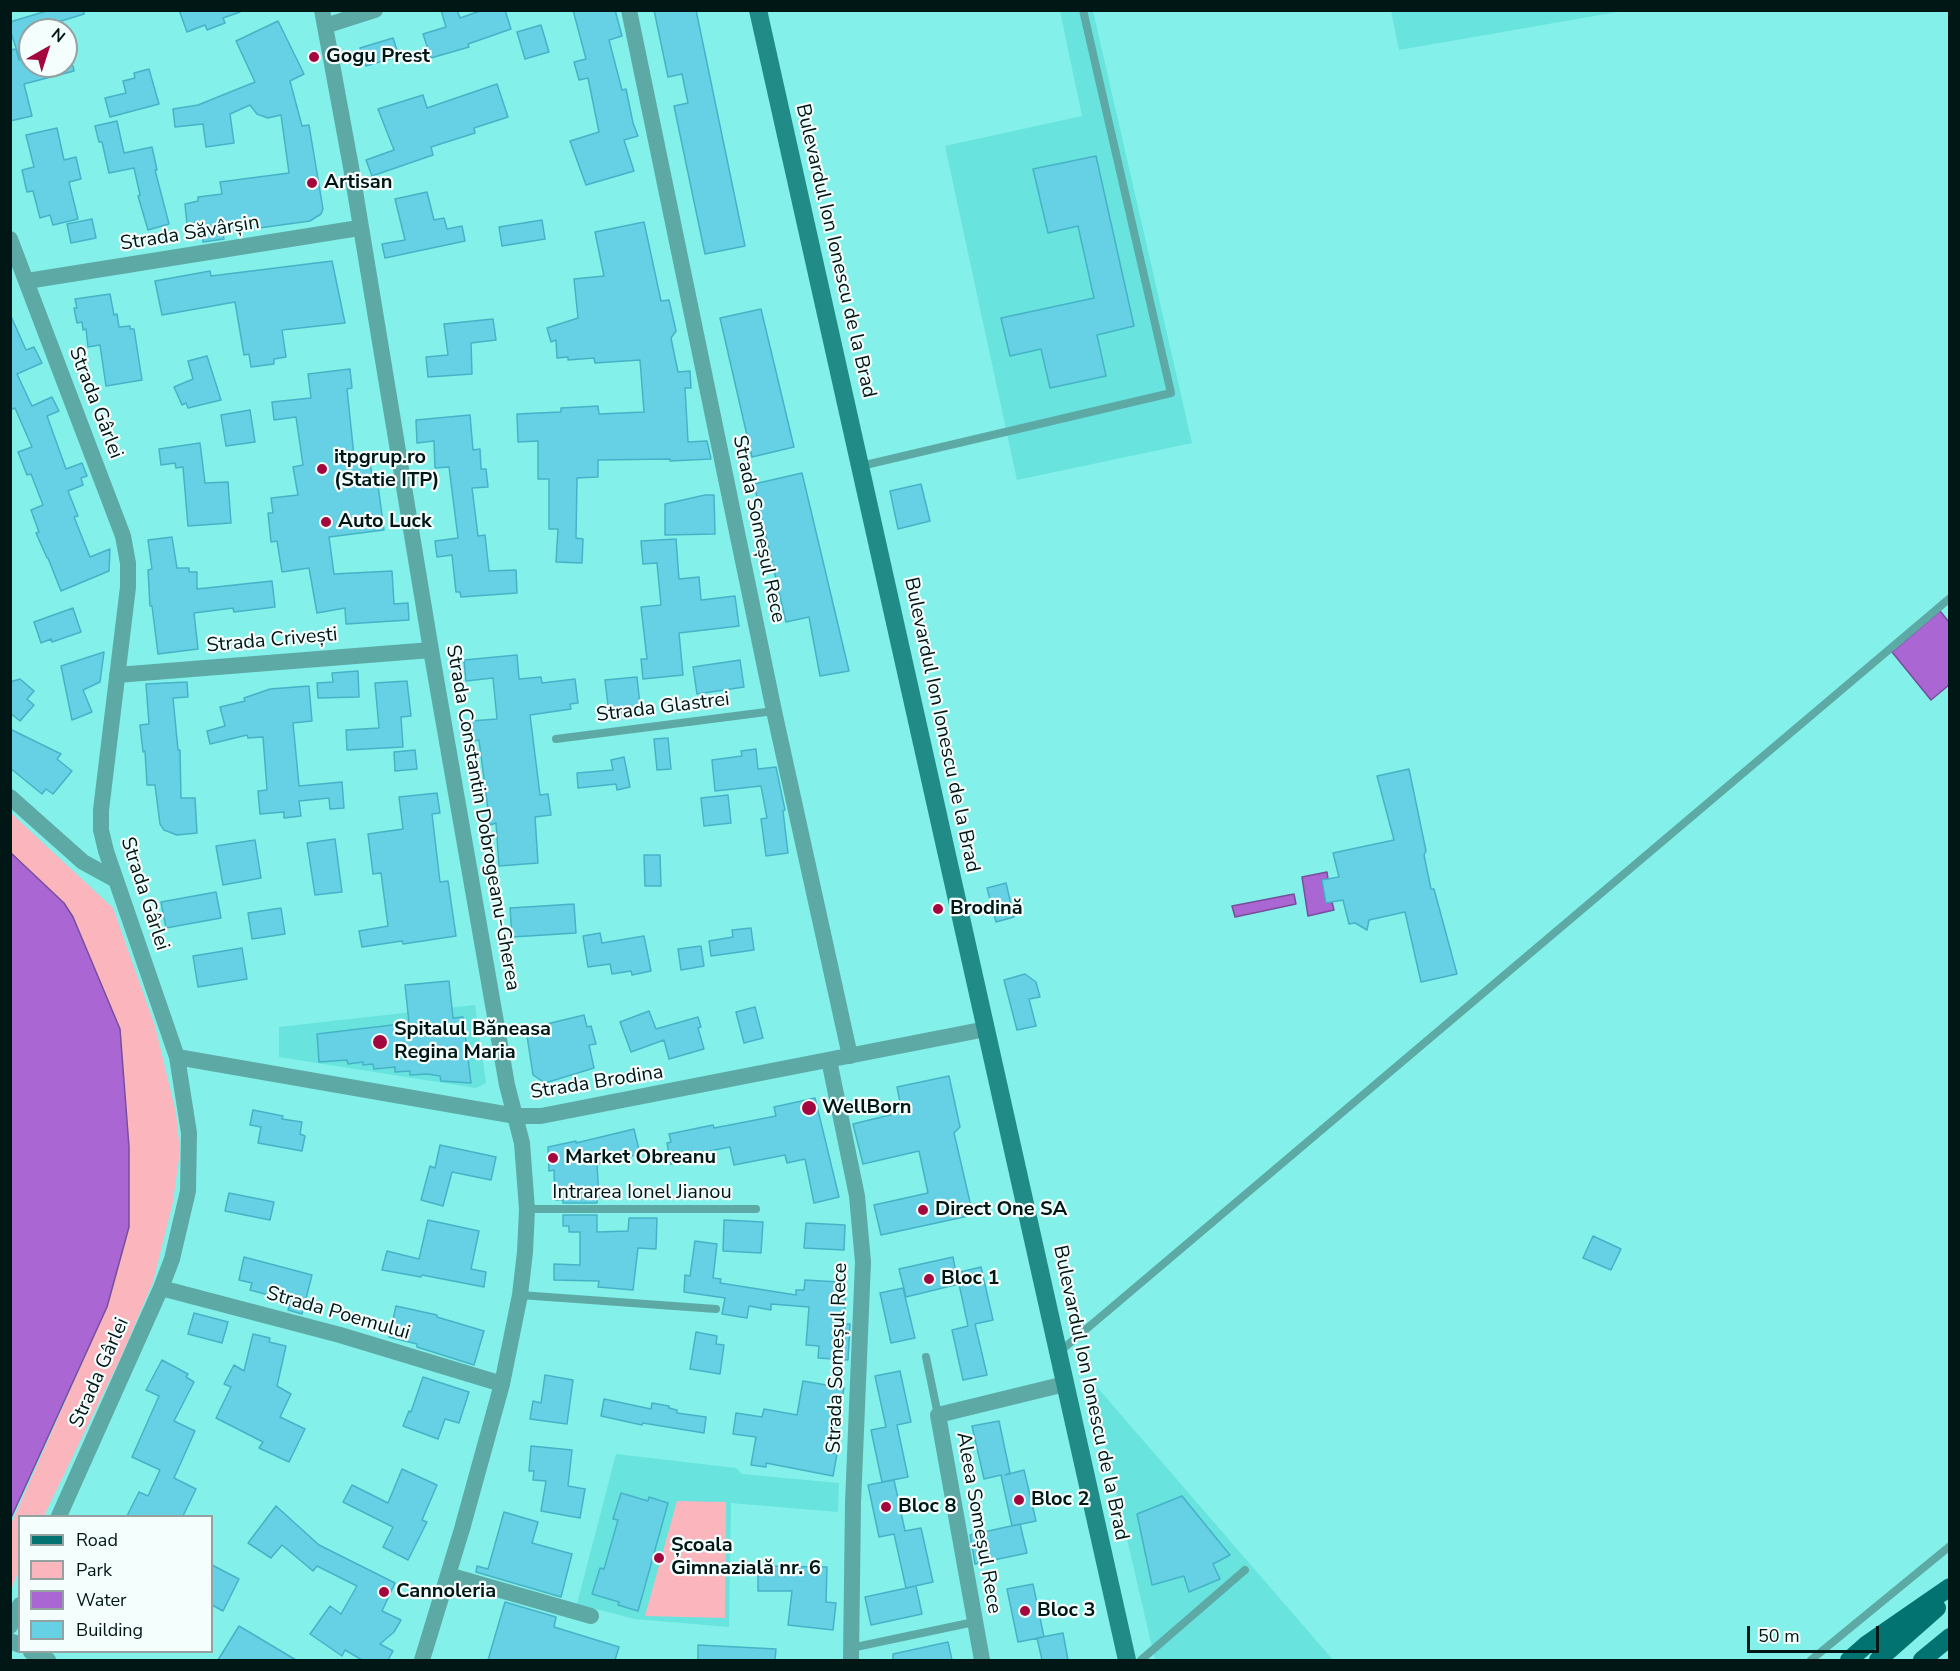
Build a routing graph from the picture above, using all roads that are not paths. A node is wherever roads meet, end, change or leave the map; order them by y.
1 (375, 10) edge
2 (629, 10) edge
3 (758, 10) edge
4 (1083, 10) edge
5 (323, 18) edge
6 (359, 228) junction
7 (10, 239) edge
8 (27, 281) junction
9 (861, 466) junction
10 (1950, 598) edge
11 (431, 650) junction
12 (117, 675) junction
13 (774, 711) junction
14 (556, 739) dead end
15 (10, 796) edge
16 (116, 880) junction
17 (986, 1029) junction
18 (850, 1056) junction
19 (177, 1057) junction
20 (829, 1060) junction
21 (516, 1116) junction
22 (527, 1209) junction
23 (756, 1209) dead end
24 (161, 1288) junction
25 (520, 1295) junction
26 (716, 1310) dead end
27 (1058, 1353) junction
28 (926, 1357) dead end
29 (502, 1384) junction
30 (1065, 1384) junction
31 (938, 1415) junction
32 (59, 1515) edge
33 (1950, 1546) edge
34 (1245, 1570) dead end
35 (448, 1575) junction
36 (1950, 1587) edge
37 (1950, 1597) edge
38 (18, 1609) edge
39 (591, 1616) dead end
40 (974, 1622) junction
41 (10, 1626) edge
42 (1950, 1638) edge
43 (1950, 1652) edge
44 (33, 1653) edge
45 (851, 1654) edge
46 (48, 1660) edge
47 (422, 1660) edge
48 (982, 1660) edge
49 (1127, 1660) edge
50 (1141, 1660) edge
51 (1811, 1660) edge
52 (1849, 1660) edge
53 (1878, 1660) edge
54 (1922, 1660) edge
55 (1942, 1660) edge

1 - 5 street
2 - 13 street, Strada Someșul Rece
3 - 9 main road, Bulevardul Ion Ionescu de la Brad
4 - 9 lane
5 - 6 street, Strada Constantin Dobrogeanu-Gherea
6 - 8 street, Strada Săvârșin
6 - 11 street, Strada Constantin Dobrogeanu-Gherea
7 - 8 street, Strada Gârlei
8 - 12 street, Strada Gârlei
9 - 17 main road, Bulevardul Ion Ionescu de la Brad
10 - 27 lane
11 - 12 street, Strada Crivești
11 - 21 street, Strada Constantin Dobrogeanu-Gherea
12 - 16 street, Strada Gârlei
13 - 14 lane, Strada Glastrei
13 - 18 street, Strada Someșul Rece
15 - 16 street
16 - 19 street, Strada Gârlei
17 - 18 street, Strada Brodina
17 - 27 main road, Bulevardul Ion Ionescu de la Brad
18 - 20 street, Strada Brodina
19 - 21 street, Strada Brodina
19 - 24 street, Strada Gârlei
20 - 21 street, Strada Brodina
20 - 45 street, Strada Someșul Rece
21 - 22 street, Strada Constantin Dobrogeanu-Gherea
22 - 23 lane, Intrarea Ionel Jianou
22 - 25 street, Strada Constantin Dobrogeanu-Gherea
24 - 29 street, Strada Poemului
24 - 32 street, Strada Gârlei
25 - 26 lane
25 - 29 street, Strada Constantin Dobrogeanu-Gherea
27 - 30 main road, Bulevardul Ion Ionescu de la Brad
28 - 31 lane
29 - 35 street, Strada Constantin Dobrogeanu-Gherea
30 - 31 street, Aleea Someșul Rece
30 - 49 main road, Bulevardul Ion Ionescu de la Brad
31 - 40 street, Aleea Someșul Rece
33 - 51 lane
34 - 50 lane
35 - 39 street
35 - 47 street, Strada Constantin Dobrogeanu-Gherea
36 - 52 main road
37 - 53 main road
38 - 41 street
40 - 45 lane
40 - 48 street, Aleea Someșul Rece
42 - 54 main road
43 - 55 main road
44 - 46 street

